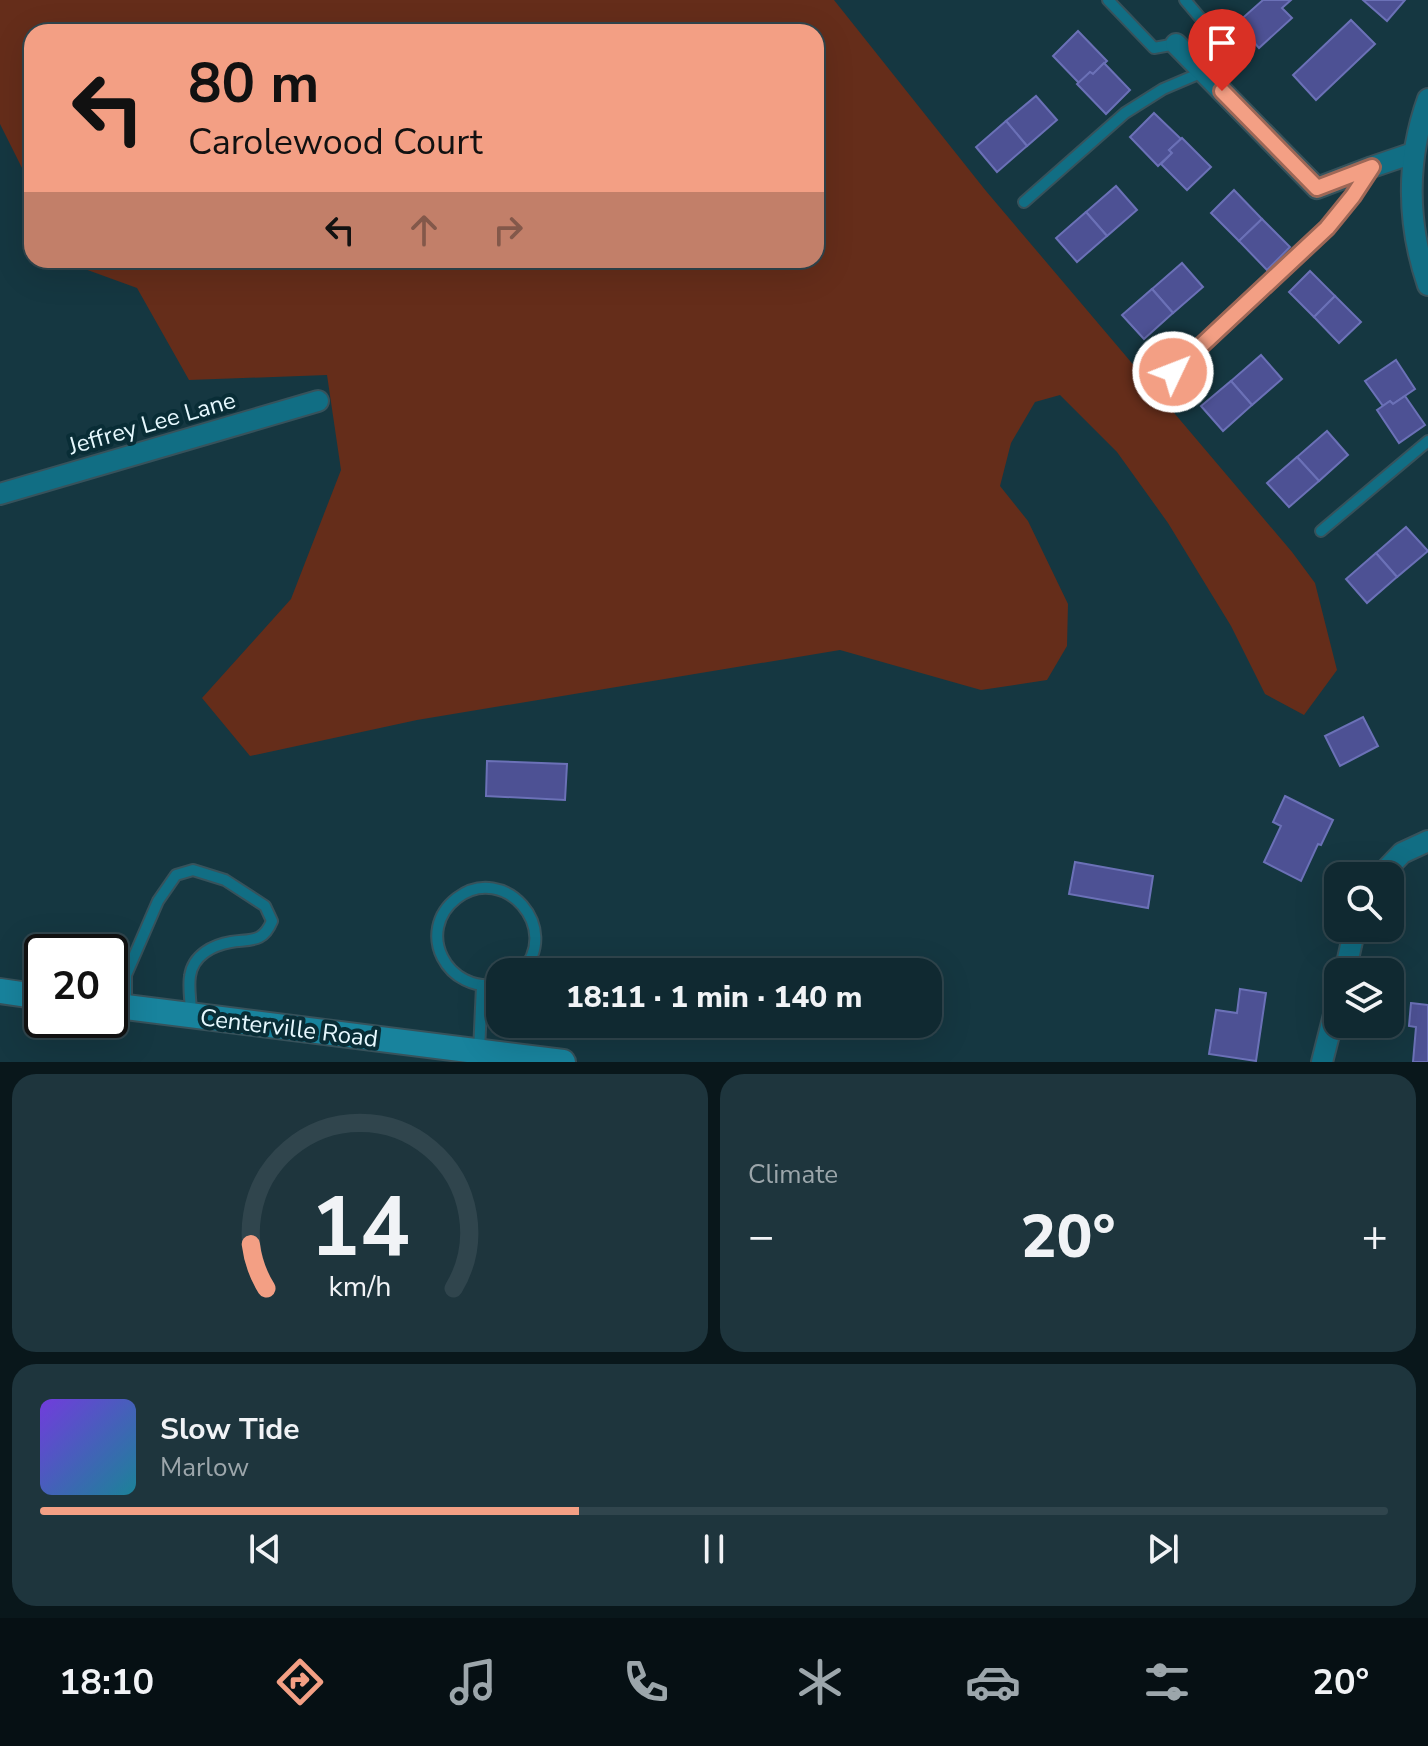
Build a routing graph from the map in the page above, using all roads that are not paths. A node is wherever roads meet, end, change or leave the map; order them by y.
1 (1108, 0) edge
2 (1185, 0) edge
3 (1176, 44) joint
4 (1198, 67) junction
5 (1428, 99) edge
6 (1413, 153) junction
7 (1372, 167) junction
8 (1024, 202) dead end
9 (1428, 285) edge
10 (1173, 372) dead end
11 (318, 401) dead end
12 (1428, 441) edge
13 (0, 494) edge
14 (1321, 531) dead end
15 (1428, 841) edge
16 (1393, 862) edge
17 (531, 958) edge
18 (128, 970) edge
19 (482, 986) junction
20 (486, 986) edge
21 (0, 991) edge
22 (24, 994) edge
23 (128, 1007) edge
24 (191, 1016) junction
25 (1328, 1038) edge
26 (479, 1051) junction
27 (424, 1053) edge
28 (563, 1062) edge
29 (1322, 1062) edge

1 - 3 lane
2 - 4 lane
3 - 4 street
4 - 7 street
4 - 8 lane
5 - 6 street
6 - 7 street
6 - 9 street
7 - 10 lane
11 - 13 street, Jeffrey Lee Lane
12 - 14 lane
15 - 16 street
17 - 19 lane
18 - 24 lane
19 - 20 lane
19 - 26 lane
21 - 22 main road
23 - 24 main road, Centerville Road
24 - 27 main road, Centerville Road
25 - 29 street
26 - 27 main road, Centerville Road
26 - 28 main road, Centerville Road

